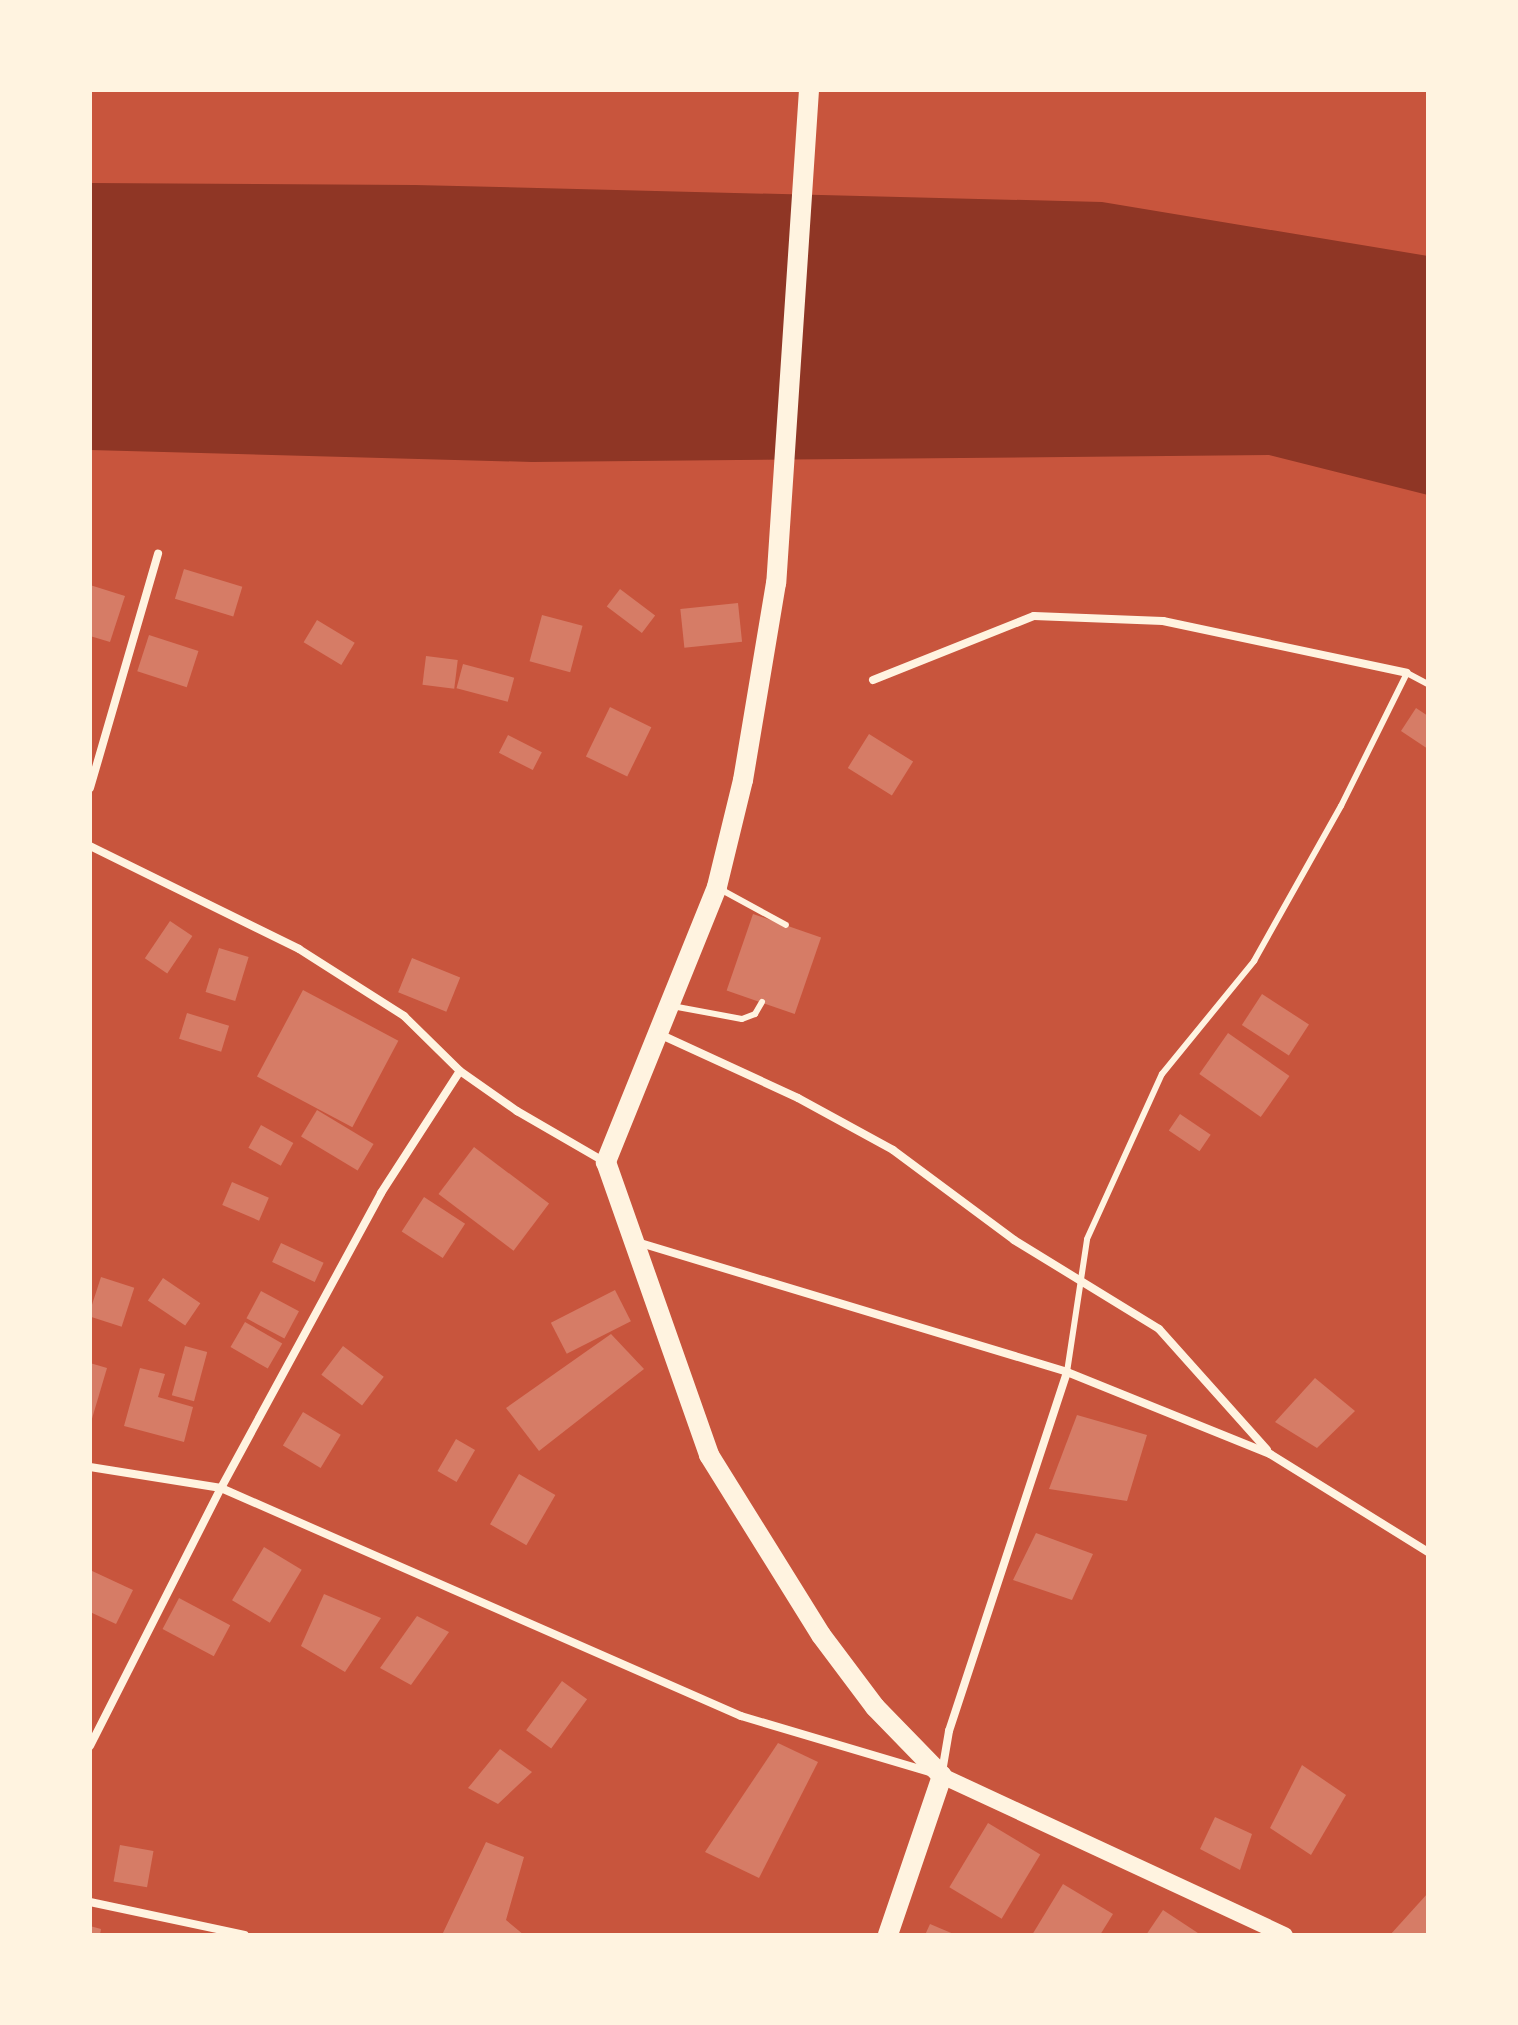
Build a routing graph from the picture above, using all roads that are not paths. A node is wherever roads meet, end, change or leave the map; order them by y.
1 (809, 90) edge
2 (158, 554) dead end
3 (1407, 673) junction
4 (873, 680) dead end
5 (1428, 684) edge
6 (90, 788) edge
7 (90, 846) edge
8 (717, 887) junction
9 (786, 925) dead end
10 (762, 1002) dead end
11 (668, 1006) junction
12 (657, 1033) junction
13 (460, 1071) junction
14 (606, 1162) junction
15 (632, 1240) junction
16 (1079, 1276) junction
17 (1067, 1372) junction
18 (1270, 1454) junction
19 (90, 1467) edge
20 (221, 1488) junction
21 (1428, 1552) edge
22 (90, 1746) edge
23 (942, 1776) junction
24 (90, 1902) edge
25 (245, 1935) edge
26 (888, 1935) edge
27 (1285, 1935) edge

1 - 8 main road
2 - 6 street
3 - 4 street
3 - 5 lane
3 - 16 lane
7 - 13 street
8 - 9 lane
8 - 11 main road
10 - 11 lane
11 - 12 main road
12 - 14 main road
12 - 16 street
13 - 14 street
13 - 20 street
14 - 15 main road
15 - 17 street
15 - 23 main road
16 - 17 lane
16 - 18 street
17 - 18 street
17 - 23 street
18 - 21 street
19 - 20 street
20 - 22 street
20 - 23 street
23 - 26 main road
23 - 27 main road
24 - 25 street

